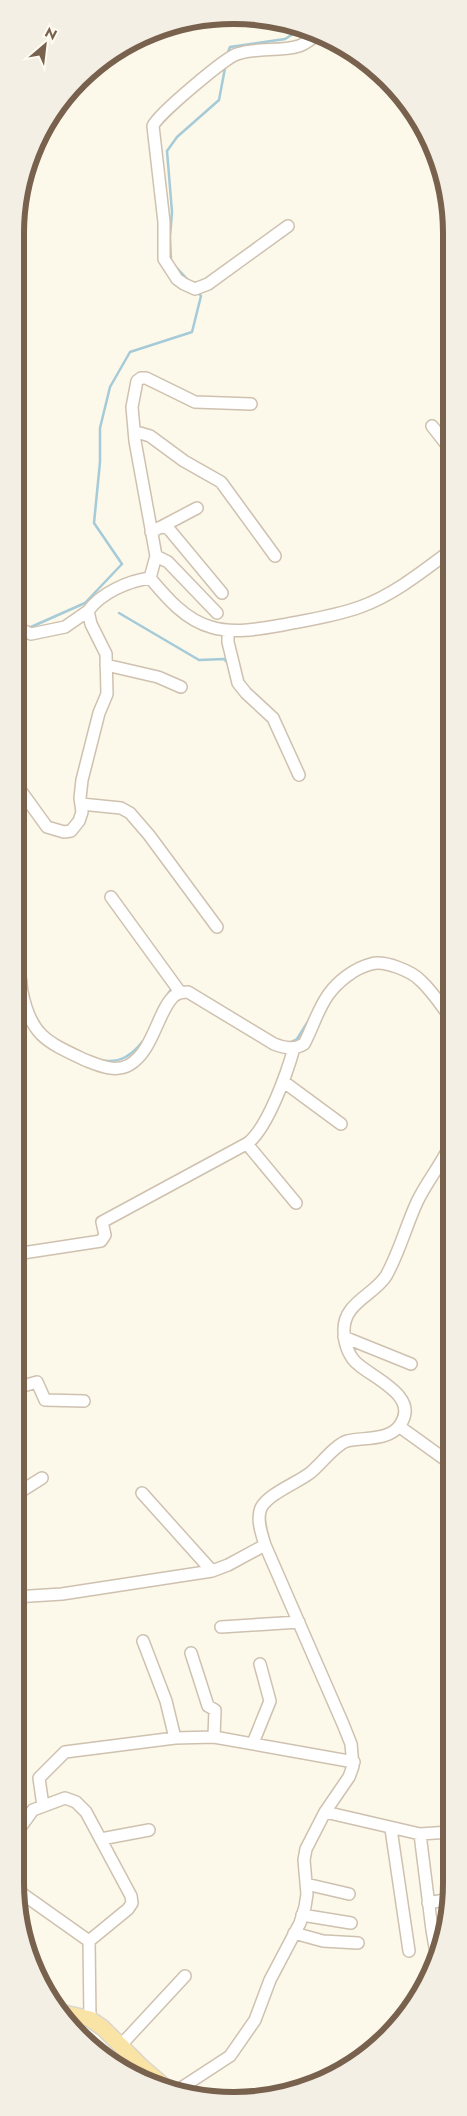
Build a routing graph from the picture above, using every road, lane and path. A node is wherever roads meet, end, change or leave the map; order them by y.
1 (311, 39) edge
2 (288, 226) dead end
3 (251, 404) dead end
4 (432, 426) dead end
5 (135, 435) junction
6 (443, 440) edge
7 (198, 508) dead end
8 (156, 530) junction
9 (156, 556) junction
10 (275, 556) dead end
11 (443, 556) edge
12 (150, 578) junction
13 (222, 593) dead end
14 (88, 611) junction
15 (217, 613) dead end
16 (228, 630) junction
17 (24, 631) edge
18 (106, 665) junction
19 (181, 687) dead end
20 (299, 775) dead end
21 (24, 795) edge
22 (81, 804) junction
23 (111, 897) dead end
24 (217, 927) dead end
25 (180, 992) junction
26 (24, 1000) edge
27 (443, 1008) edge
28 (294, 1048) junction
29 (284, 1082) junction
30 (341, 1124) dead end
31 (247, 1144) junction
32 (443, 1158) edge
33 (296, 1203) dead end
34 (24, 1253) edge
35 (344, 1337) junction
36 (411, 1364) dead end
37 (24, 1386) edge
38 (84, 1401) dead end
39 (400, 1427) junction
40 (443, 1458) edge
41 (42, 1478) dead end
42 (24, 1490) edge
43 (142, 1493) dead end
44 (265, 1545) junction
45 (212, 1571) junction
46 (24, 1597) edge
47 (299, 1622) junction
48 (221, 1627) dead end
49 (143, 1641) dead end
50 (191, 1653) dead end
51 (260, 1664) dead end
52 (214, 1737) junction
53 (175, 1738) junction
54 (253, 1743) junction
55 (354, 1762) junction
56 (43, 1806) junction
57 (325, 1812) junction
58 (24, 1822) edge
59 (391, 1829) junction
60 (149, 1830) dead end
61 (443, 1832) edge
62 (420, 1834) junction
63 (101, 1840) junction
64 (306, 1884) junction
65 (349, 1894) dead end
66 (24, 1896) edge
67 (442, 1900) edge
68 (428, 1903) junction
69 (302, 1915) junction
70 (351, 1923) dead end
71 (437, 1933) edge
72 (294, 1934) junction
73 (89, 1941) junction
74 (358, 1943) dead end
75 (409, 1951) dead end
76 (185, 1976) dead end
77 (71, 2015) edge
78 (90, 2020) junction
79 (121, 2045) junction
80 (150, 2075) edge
81 (184, 2086) edge

1 - 2 street
3 - 5 street
4 - 6 street
5 - 8 street
5 - 10 street
7 - 8 street
8 - 9 street
8 - 13 street
9 - 12 street
9 - 15 street
11 - 16 street
12 - 14 street
12 - 16 street
14 - 17 street
14 - 18 street
16 - 20 street
18 - 19 street
18 - 22 street
21 - 22 street
22 - 24 street
23 - 25 street
25 - 26 street
25 - 28 street
27 - 28 street
28 - 29 street
29 - 30 street
29 - 31 street
31 - 33 street
31 - 34 street
32 - 35 street
35 - 36 street
35 - 39 street
37 - 38 street
39 - 40 street
39 - 44 street
41 - 42 street
43 - 45 street
44 - 45 street
44 - 47 street
45 - 46 street
47 - 48 street
47 - 55 street
49 - 53 street
50 - 52 street
51 - 54 street
52 - 53 street
52 - 54 street
53 - 56 street
54 - 55 street
55 - 57 street
56 - 58 street
56 - 63 street
57 - 59 street
57 - 64 street
59 - 62 street
59 - 75 street
60 - 63 street
61 - 62 street
62 - 68 street
63 - 73 street
64 - 65 street
64 - 69 street
66 - 73 street
67 - 68 street
68 - 71 street
69 - 70 street
69 - 72 street
72 - 74 street
72 - 81 street
73 - 78 street
76 - 79 street
77 - 78 main road
78 - 79 main road
79 - 80 main road

